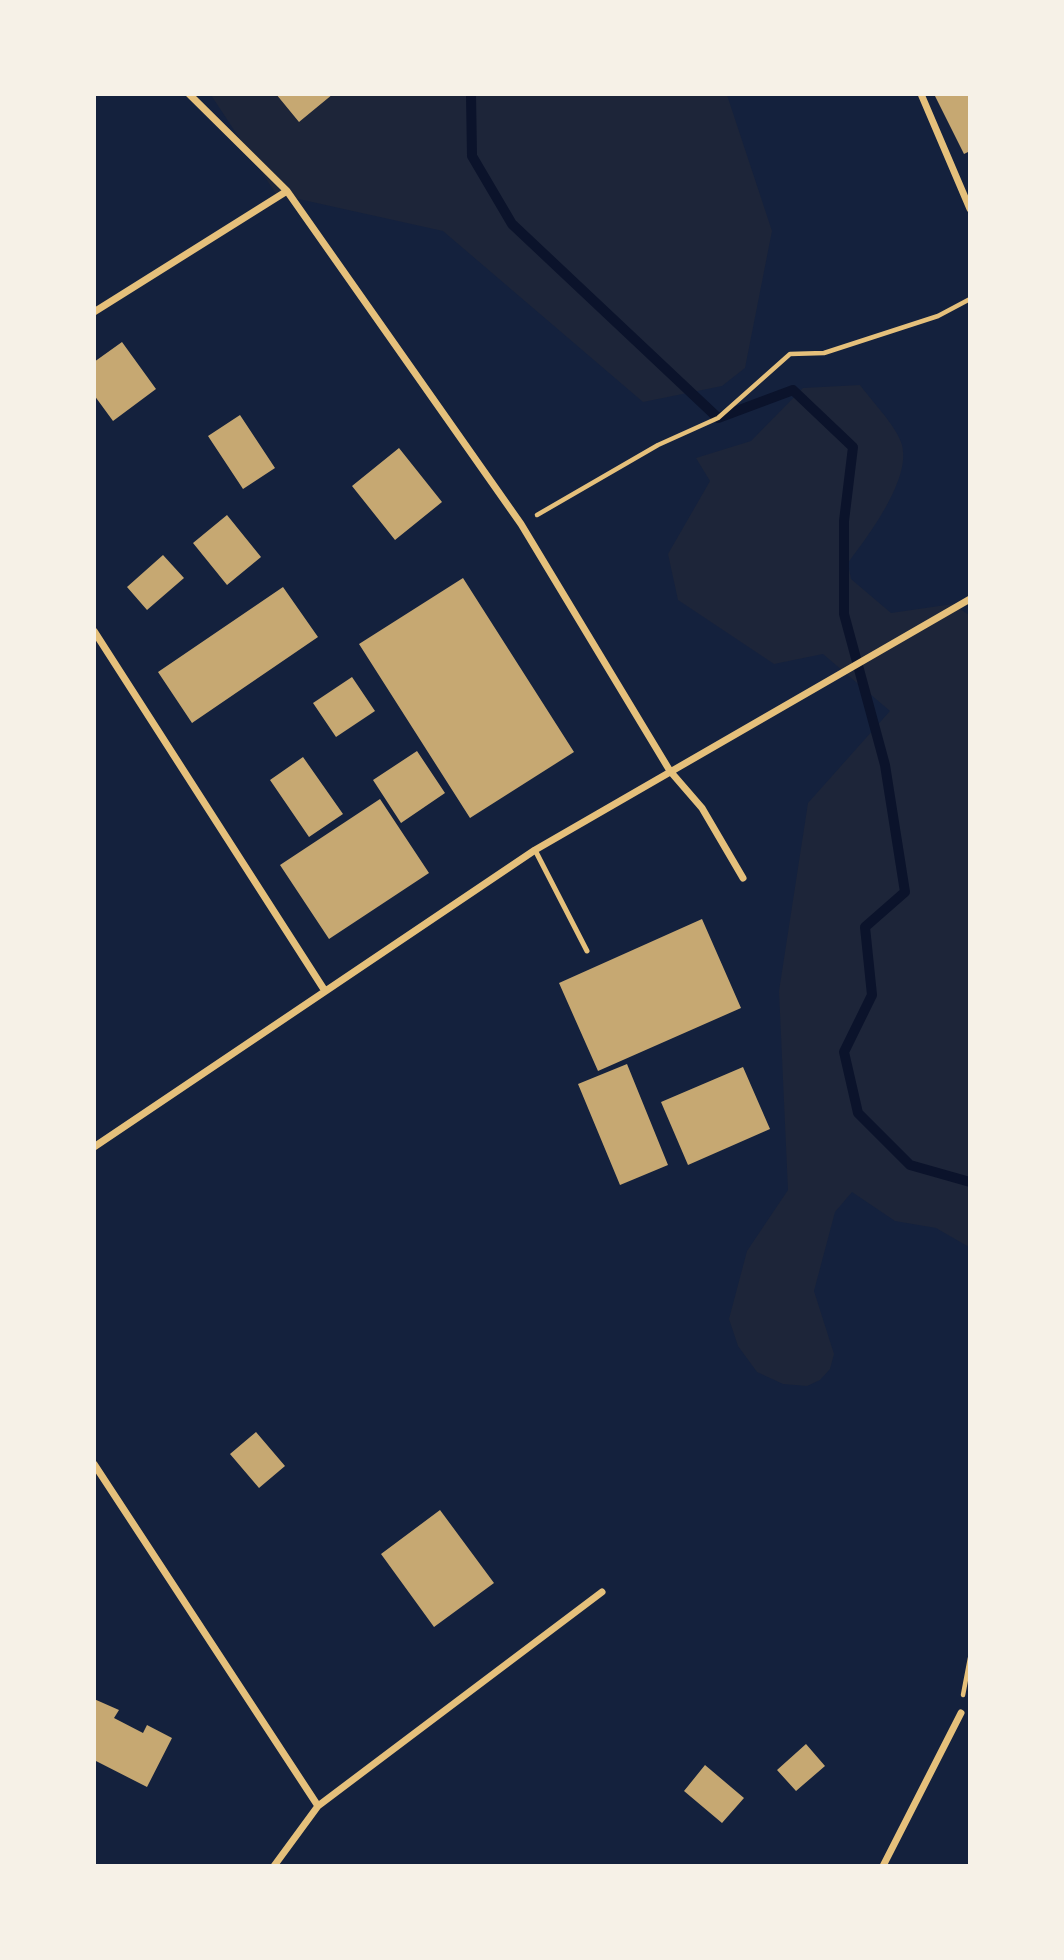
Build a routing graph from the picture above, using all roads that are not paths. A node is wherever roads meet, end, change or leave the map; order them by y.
1 (189, 94) edge
2 (921, 94) edge
3 (287, 191) junction
4 (970, 209) edge
5 (94, 312) edge
6 (970, 599) edge
7 (94, 631) edge
8 (670, 771) junction
9 (535, 849) junction
10 (743, 878) dead end
11 (587, 951) dead end
12 (325, 992) junction
13 (94, 1147) edge
14 (94, 1464) edge
15 (602, 1592) dead end
16 (961, 1713) road end
17 (318, 1805) junction
18 (274, 1866) edge
19 (883, 1866) edge

1 - 3 street
2 - 4 street
3 - 5 street
3 - 8 street
6 - 8 street
7 - 12 street
8 - 9 street
8 - 10 street
9 - 11 lane
9 - 12 street
12 - 13 street
14 - 17 street
15 - 17 street
16 - 19 street
17 - 18 street

